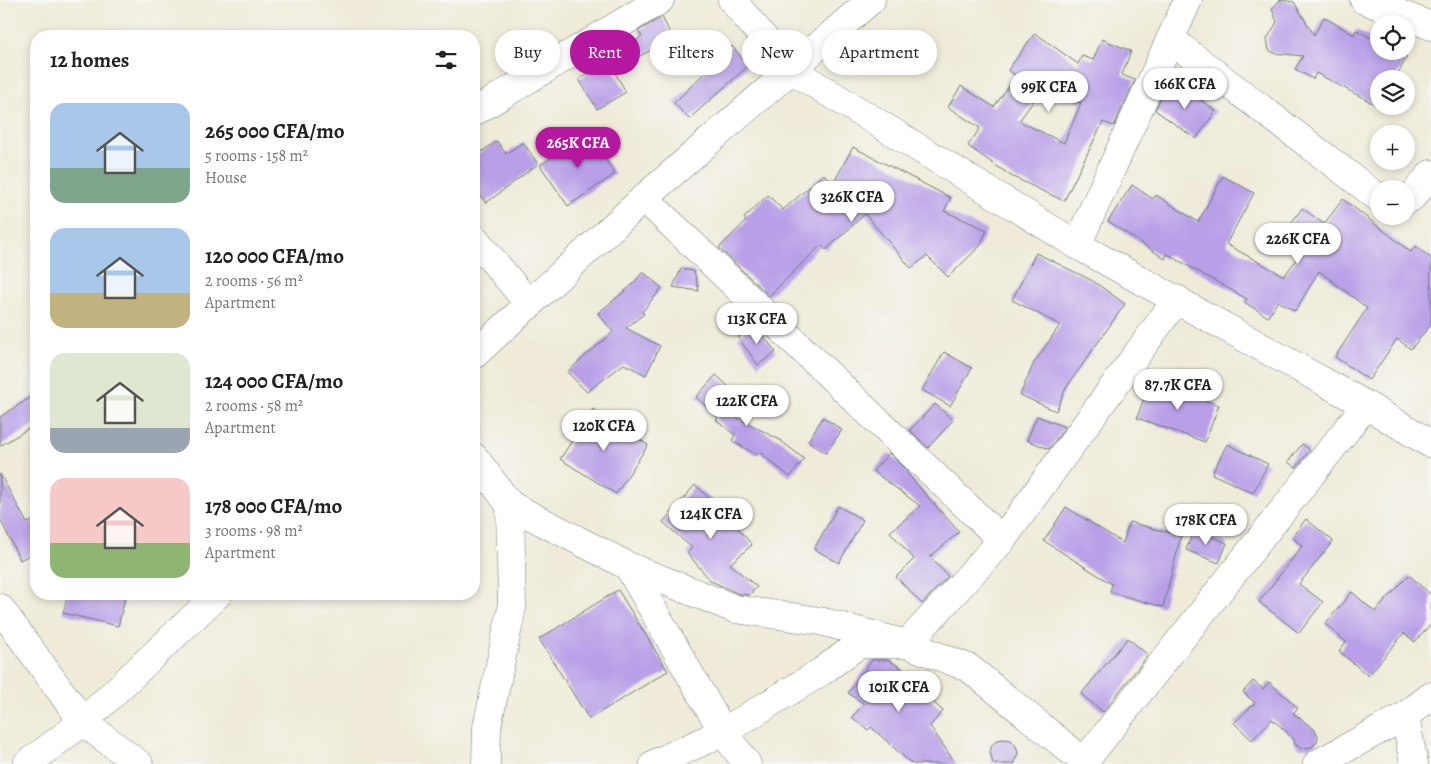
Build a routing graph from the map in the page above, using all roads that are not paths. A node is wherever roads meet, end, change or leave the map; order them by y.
1 (660, 0) edge
2 (732, 0) edge
3 (871, 0) edge
4 (1188, 0) edge
5 (1364, 0) edge
6 (1431, 26) edge
7 (757, 30) edge
8 (1170, 39) junction
9 (812, 50) edge
10 (783, 75) edge
11 (800, 75) edge
12 (480, 108) edge
13 (1431, 174) edge
14 (1370, 191) edge
15 (1415, 193) edge
16 (644, 198) junction
17 (480, 245) edge
18 (1077, 245) junction
19 (1177, 299) junction
20 (530, 305) junction
21 (480, 350) edge
22 (1366, 405) junction
23 (1431, 444) edge
24 (480, 465) edge
25 (510, 505) junction
26 (1002, 540) junction
27 (628, 566) junction
28 (212, 600) edge
29 (0, 608) edge
30 (907, 644) junction
31 (1431, 696) edge
32 (1405, 716) junction
33 (83, 722) junction
34 (723, 732) junction
35 (1086, 763) edge
36 (27, 764) edge
37 (139, 764) edge
38 (486, 764) edge
39 (654, 764) edge
40 (747, 764) edge
41 (1318, 764) edge
42 (1414, 764) edge

1 - 12 street
2 - 7 street
3 - 9 street
4 - 8 street
5 - 6 street
8 - 14 street
8 - 18 street
10 - 16 street
11 - 18 street
13 - 15 street
16 - 20 street
16 - 26 street
17 - 20 street
18 - 19 street
19 - 22 street
19 - 26 street
20 - 21 street
22 - 23 street
22 - 35 street
24 - 25 street
25 - 27 street
25 - 38 street
26 - 30 street
27 - 30 street
27 - 34 street
28 - 33 street
29 - 33 street
30 - 34 street
30 - 35 street
31 - 32 street
32 - 41 street
32 - 42 street
33 - 36 street
33 - 37 street
34 - 39 street
34 - 40 street

